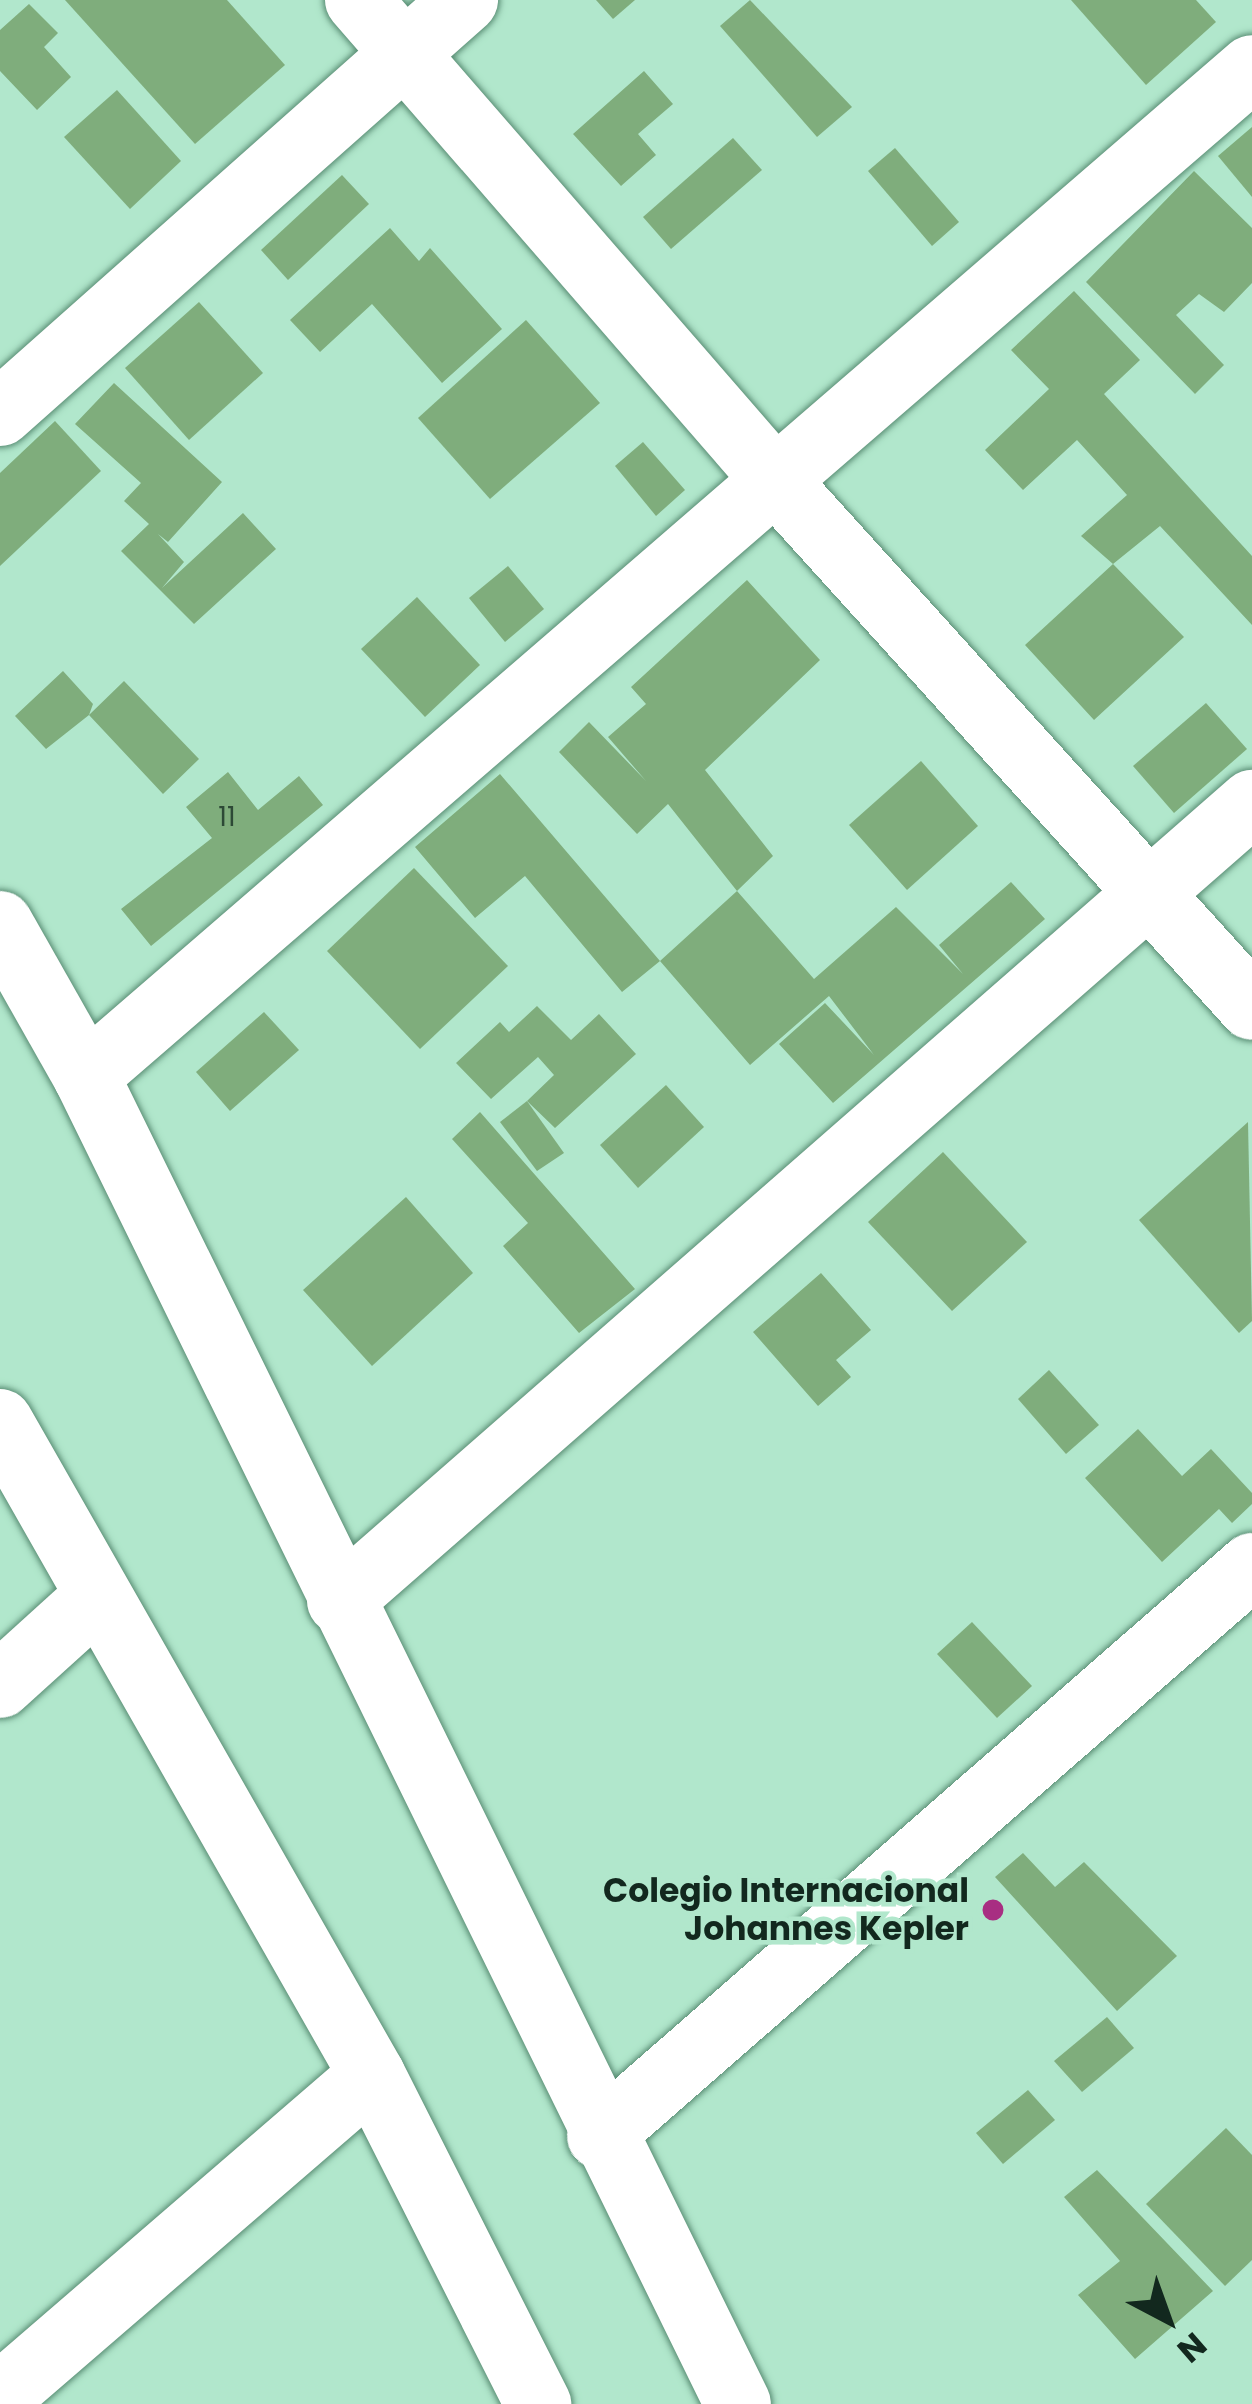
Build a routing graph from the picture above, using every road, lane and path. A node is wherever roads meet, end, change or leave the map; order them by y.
1 (358, 0) edge
2 (465, 0) edge
3 (405, 53) junction
4 (1252, 68) edge
5 (0, 413) edge
6 (776, 482) junction
7 (1252, 803) edge
8 (1148, 892) junction
9 (0, 924) edge
10 (1252, 1007) edge
11 (86, 1076) junction
12 (0, 1422) edge
13 (1252, 1566) edge
14 (96, 1598) junction
15 (340, 1601) junction
16 (0, 1685) edge
17 (372, 2075) junction
18 (600, 2135) junction
19 (0, 2396) edge
20 (538, 2404) edge
21 (738, 2404) edge

1 - 3 street
2 - 3 street
3 - 5 street
3 - 6 street
4 - 6 street
6 - 8 street
6 - 11 street
7 - 8 street
8 - 10 street
8 - 15 street
9 - 11 street
11 - 15 street
12 - 14 street
13 - 18 street
14 - 16 street
14 - 17 street
15 - 18 street
17 - 19 street
17 - 20 street
18 - 21 street

